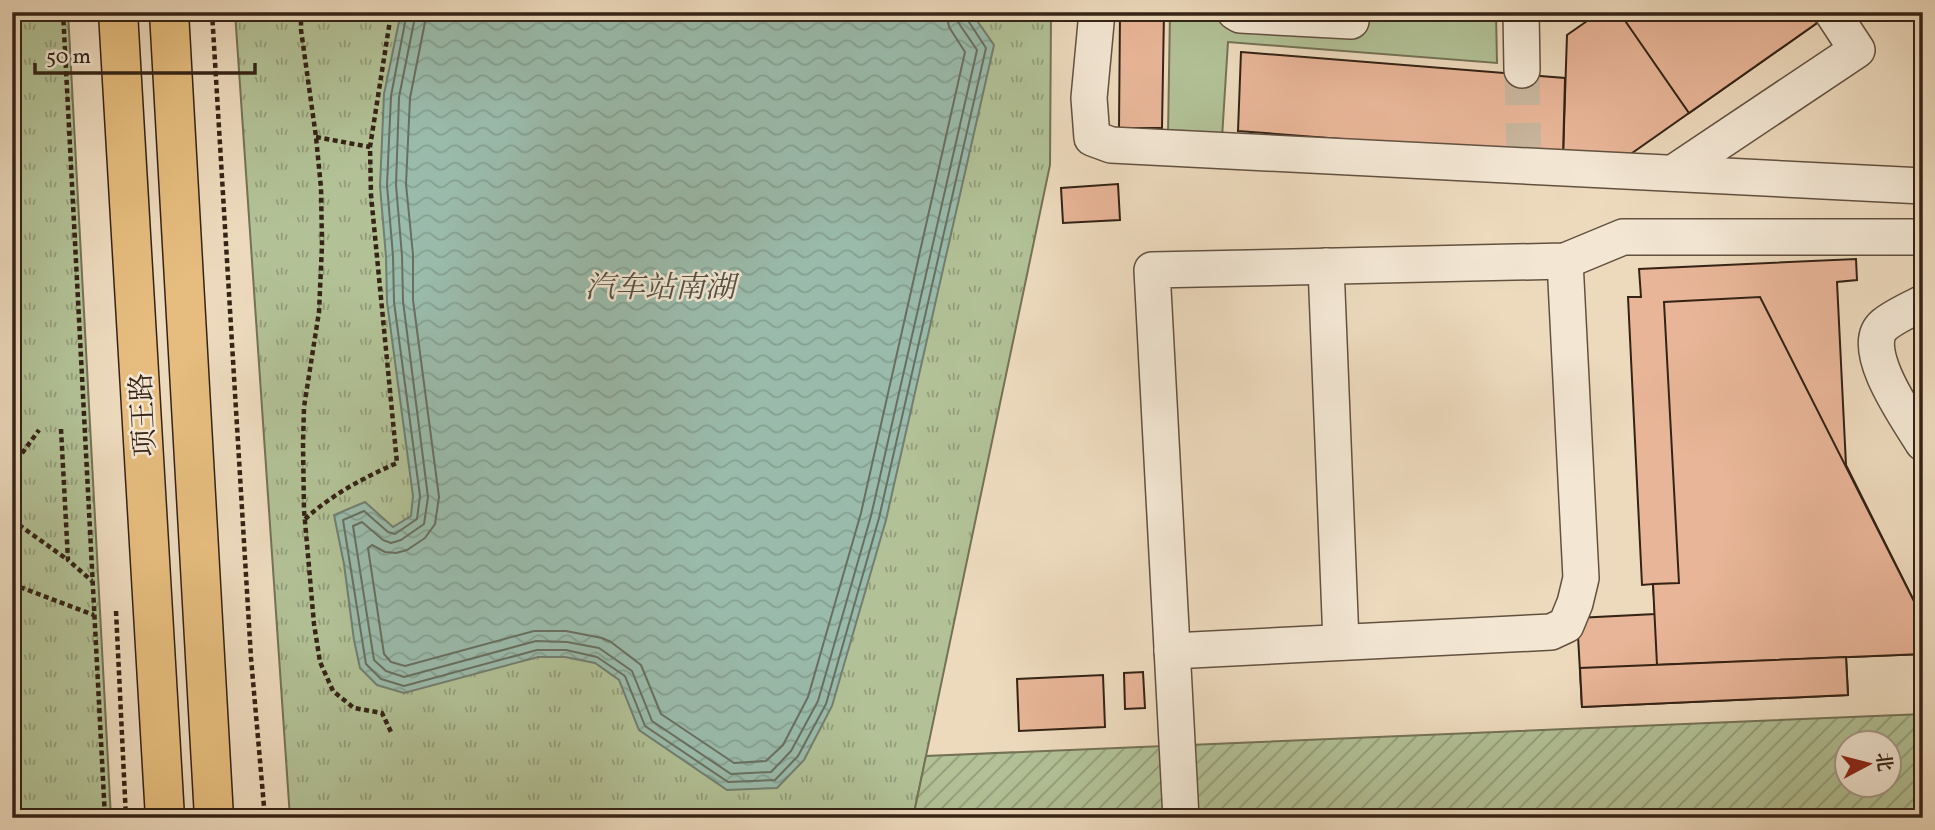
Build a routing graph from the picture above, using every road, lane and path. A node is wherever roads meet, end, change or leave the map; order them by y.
1 (63, 12) edge
2 (118, 12) edge
3 (169, 12) edge
4 (212, 12) edge
5 (302, 12) edge
6 (388, 12) edge
7 (1097, 12) edge
8 (1235, 12) edge
9 (1352, 12) edge
10 (1521, 12) edge
11 (1832, 12) edge
12 (1915, 12) edge
13 (1923, 23) edge
14 (1522, 70) tunnel mouth
15 (316, 137) junction
16 (370, 147) junction
17 (1673, 173) junction
18 (1923, 186) edge
19 (1923, 237) edge
20 (1565, 261) junction
21 (1326, 266) junction
22 (1923, 303) edge
23 (61, 429) dead end
24 (39, 430) dead end
25 (1923, 443) edge
26 (12, 467) edge
27 (305, 519) junction
28 (12, 520) edge
29 (68, 560) junction
30 (92, 581) junction
31 (12, 584) edge
32 (94, 615) junction
33 (1341, 642) junction
34 (1172, 651) junction
35 (391, 732) dead end
36 (105, 818) edge
37 (164, 818) edge
38 (215, 818) edge
39 (265, 818) edge
40 (1181, 818) edge

1 - 30 path
2 - 37 main road, 项王路
3 - 38 main road, 项王路
4 - 39 path
5 - 15 path
6 - 16 path
7 - 17 lane
8 - 9 lane
10 - 14 lane
11 - 17 lane
12 - 13 path
15 - 16 path
15 - 27 path
16 - 27 path
17 - 18 lane
19 - 20 lane
20 - 21 lane
20 - 33 lane
21 - 33 lane
21 - 34 lane
22 - 25 lane
23 - 29 path
24 - 26 path
27 - 35 path
28 - 29 path
29 - 30 path
30 - 32 path
31 - 32 path
32 - 36 path
33 - 34 lane
34 - 40 lane

